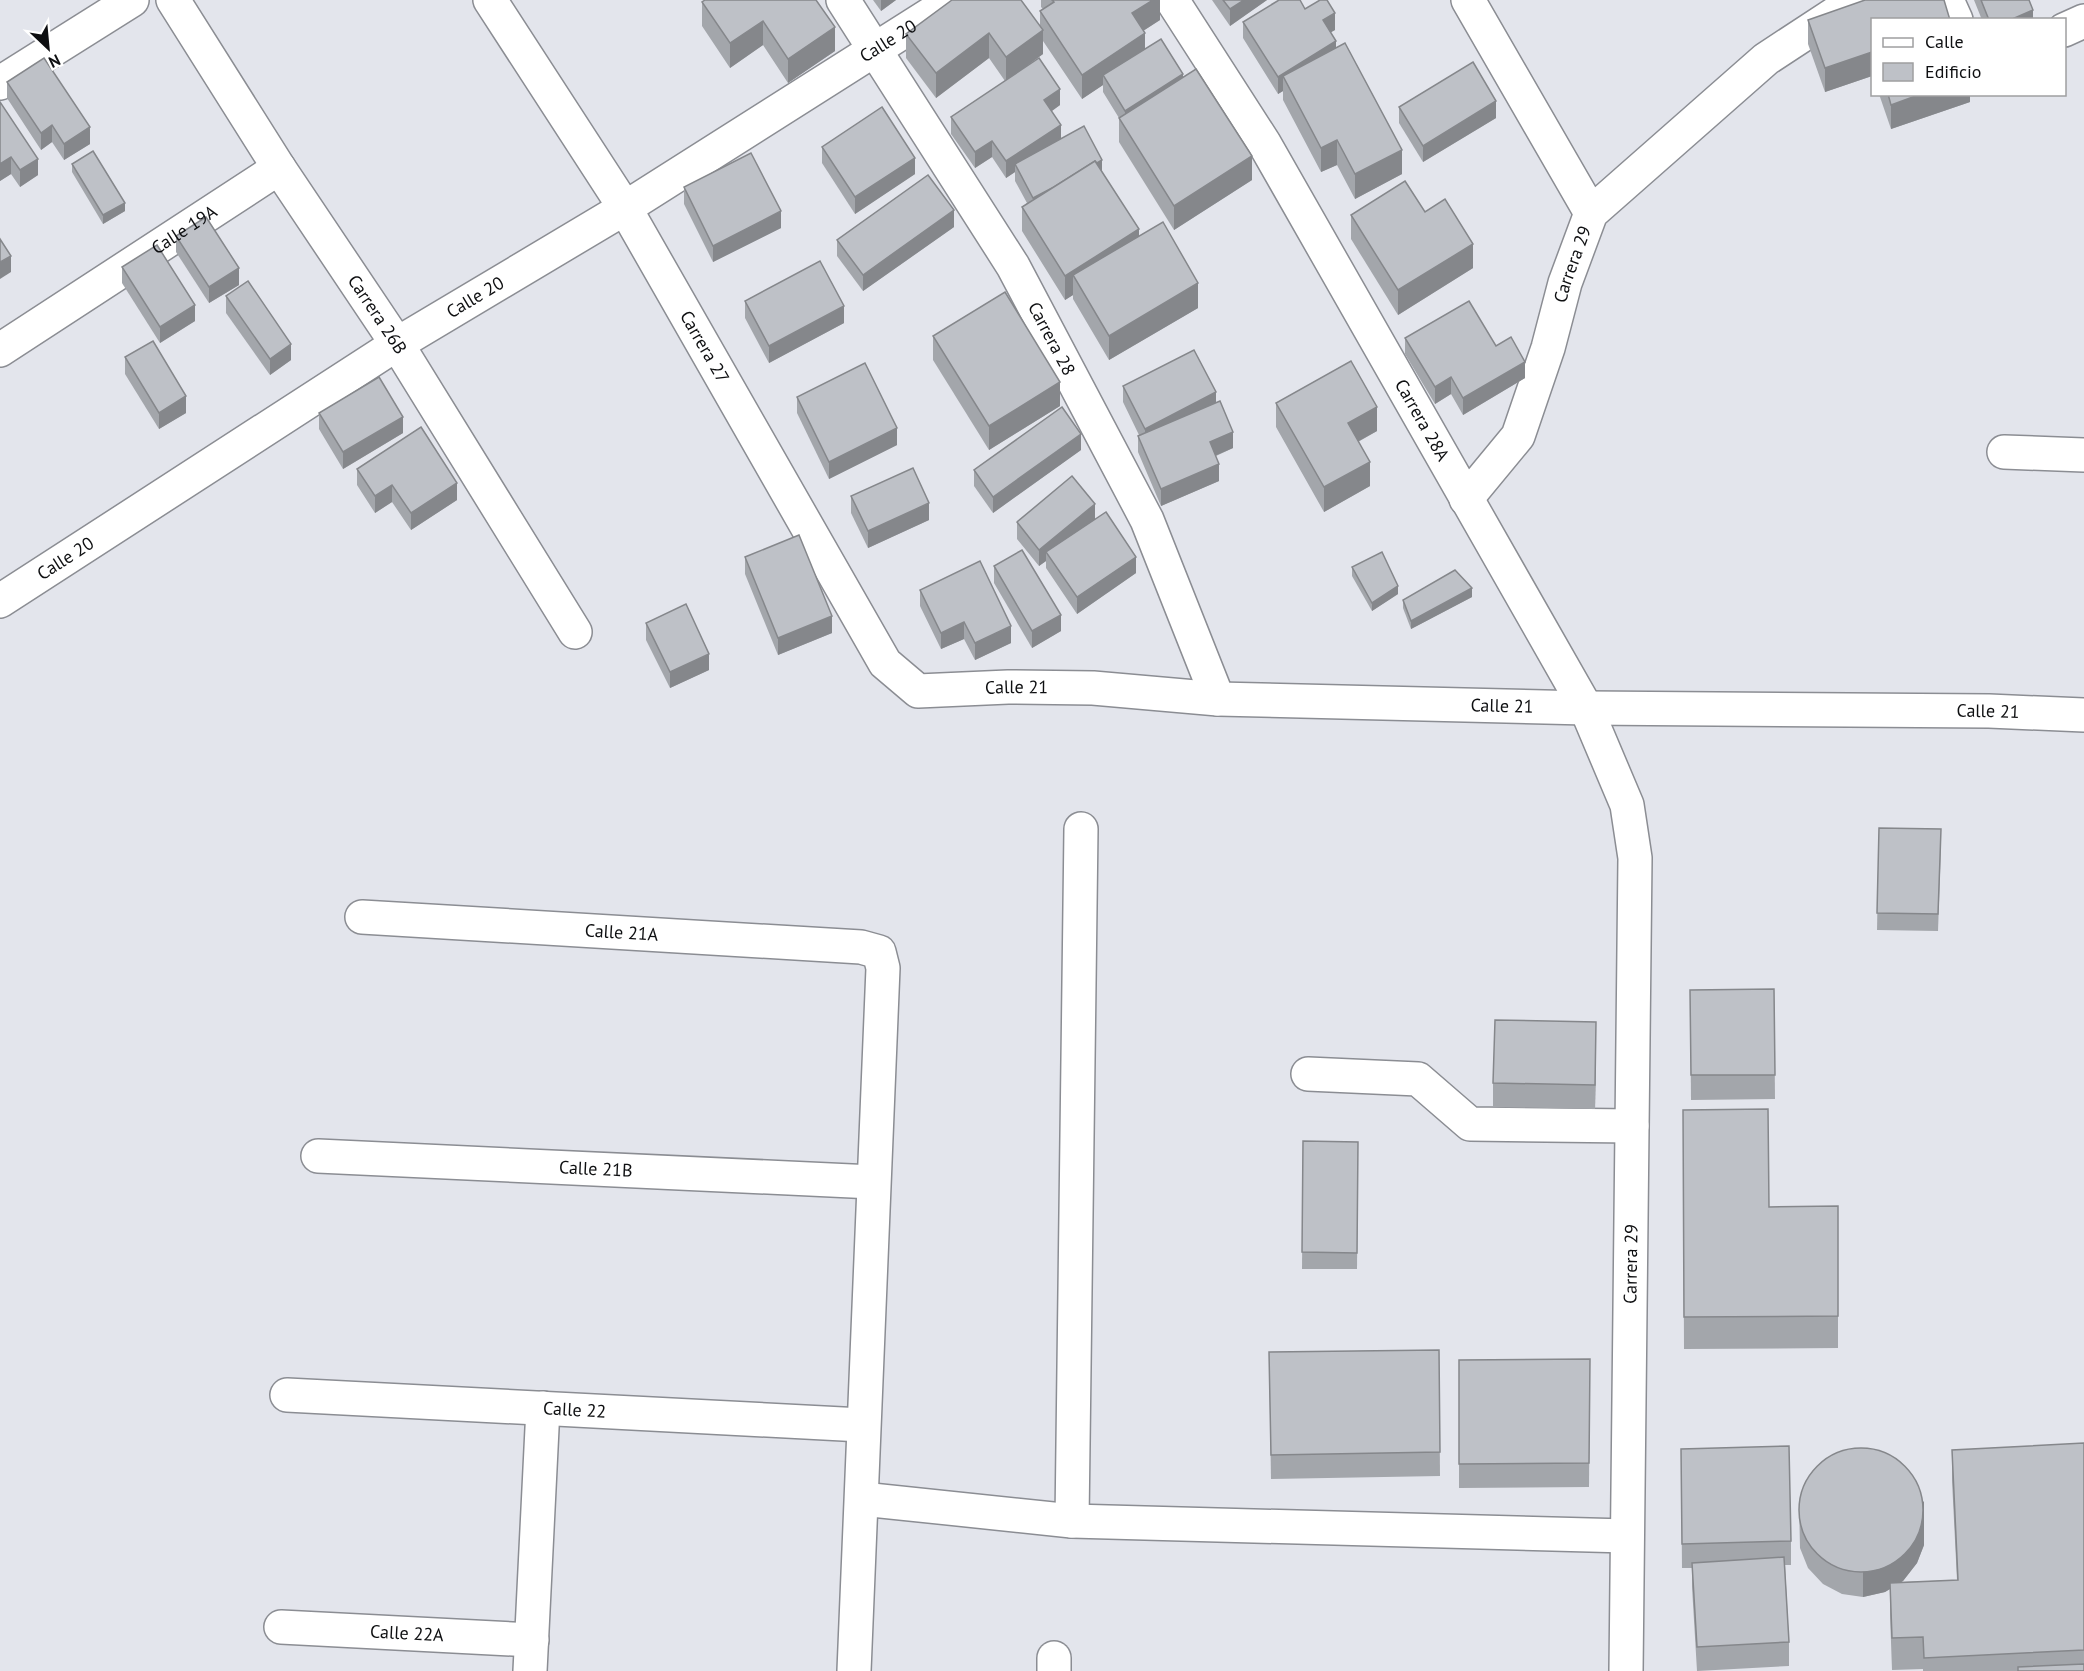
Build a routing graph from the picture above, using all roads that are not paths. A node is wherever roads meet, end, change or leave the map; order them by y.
1 (132, 0) edge
2 (173, 0) edge
3 (490, 0) edge
4 (843, 0) edge
5 (953, 0) edge
6 (1172, 0) edge
7 (1468, 0) edge
8 (1856, 0) edge
9 (1947, 0) edge
10 (1955, 18) edge
11 (2084, 21) edge
12 (2066, 29) edge
13 (876, 49) junction
14 (0, 83) edge
15 (279, 168) junction
16 (626, 208) junction
17 (1591, 213) junction
18 (397, 344) junction
19 (0, 350) edge
20 (2004, 452) dead end
21 (2084, 455) edge
22 (1466, 499) junction
23 (0, 602) edge
24 (575, 632) dead end
25 (918, 691) joint
26 (1218, 699) junction
27 (1586, 708) junction
28 (2084, 715) edge
29 (1081, 829) dead end
30 (1635, 858) joint
31 (362, 918) dead end
32 (1308, 1074) dead end
33 (1632, 1126) junction
34 (318, 1156) dead end
35 (873, 1182) junction
36 (286, 1395) dead end
37 (543, 1408) junction
38 (862, 1425) junction
39 (862, 1499) junction
40 (1072, 1521) junction
41 (1627, 1536) junction
42 (281, 1627) dead end
43 (531, 1655) edge
44 (854, 1671) edge
45 (1626, 1671) edge

1 - 14 street
2 - 15 street, Carrera 26B
3 - 16 street, Carrera 27
4 - 13 street, Carrera 28
5 - 13 street, Calle 20
6 - 22 street, Carrera 28A
7 - 17 street, Carrera 29
8 - 17 street
9 - 10 street
11 - 12 street
13 - 16 street, Calle 20
13 - 26 street, Carrera 28
15 - 18 street, Carrera 26B
15 - 19 street, Calle 19A
16 - 18 street, Calle 20
16 - 25 street, Carrera 27
17 - 22 street, Carrera 29
18 - 23 street, Calle 20
18 - 24 street, Carrera 26B
20 - 21 street
22 - 27 street, Carrera 28A
25 - 26 street, Calle 21
26 - 27 street, Calle 21
27 - 28 street, Calle 21
27 - 30 street, Carrera 28A
29 - 40 street
30 - 33 street, Carrera 29
31 - 35 street, Calle 21A
32 - 33 street
33 - 41 street, Carrera 29
34 - 35 street, Calle 21B
35 - 38 street
36 - 37 street, Calle 22
37 - 38 street, Calle 22
37 - 43 street
38 - 39 street
39 - 40 street
39 - 44 street
40 - 41 street
41 - 45 street, Carrera 29
42 - 43 street, Calle 22A

